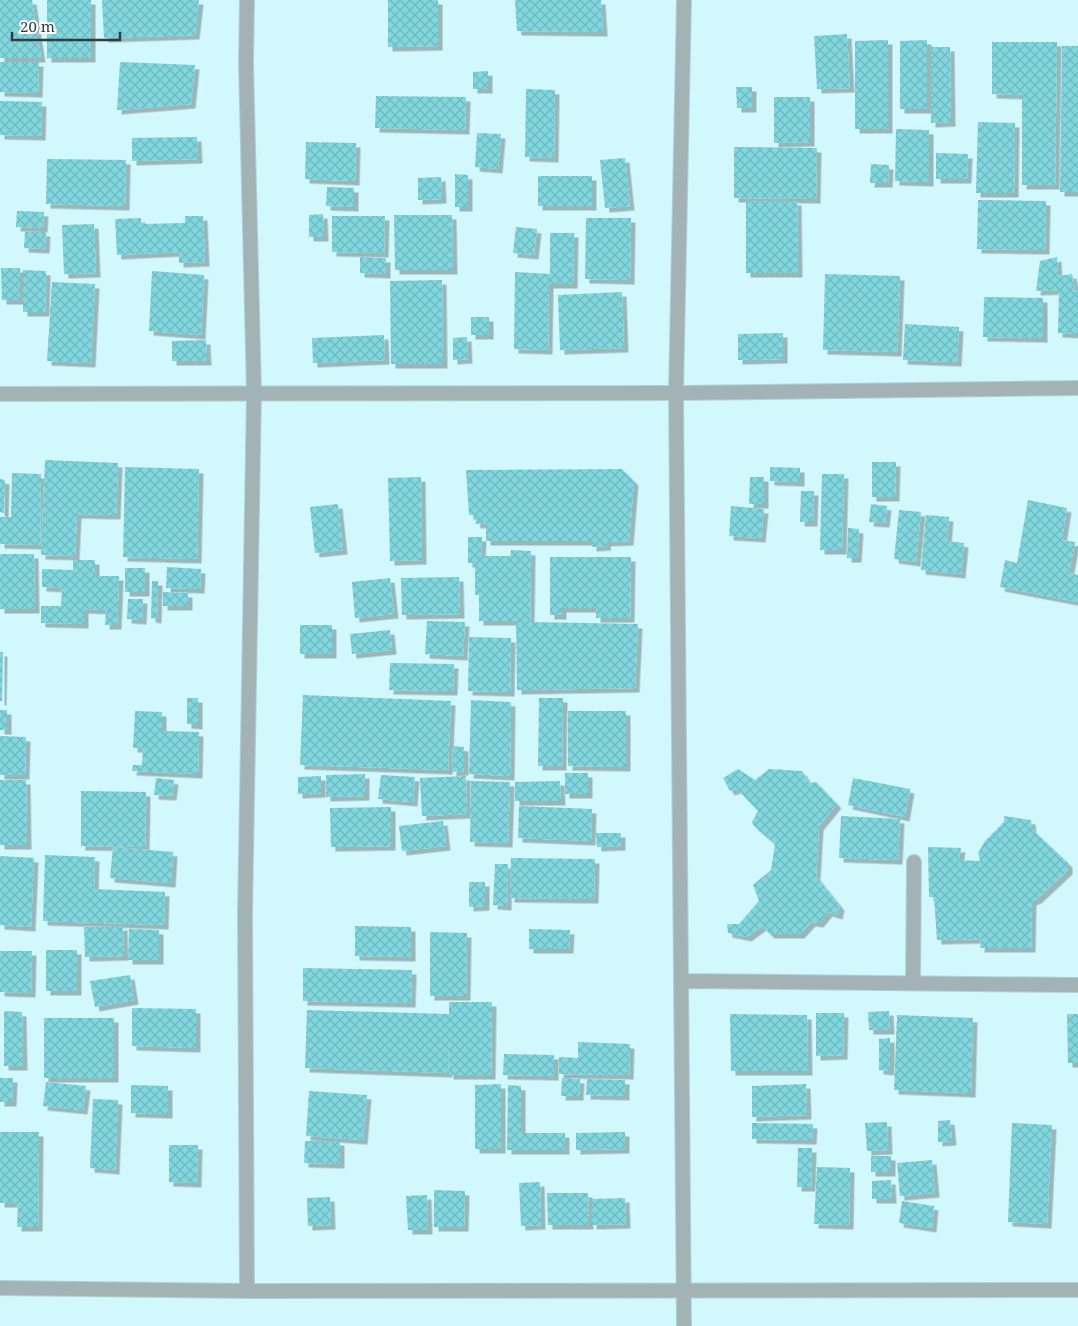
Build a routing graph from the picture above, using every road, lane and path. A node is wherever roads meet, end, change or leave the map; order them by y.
1 (247, 0) edge
2 (684, 0) edge
3 (1078, 388) edge
4 (254, 393) junction
5 (676, 393) junction
6 (0, 394) edge
7 (914, 862) dead end
8 (681, 982) junction
9 (913, 982) junction
10 (1078, 985) edge
11 (0, 1288) edge
12 (685, 1290) junction
13 (1078, 1290) edge
14 (247, 1291) junction
15 (684, 1326) edge

1 - 4 street
2 - 5 street
3 - 5 street
4 - 5 street
4 - 6 street
4 - 14 street
5 - 8 street
7 - 9 street
8 - 9 street
8 - 12 street
9 - 10 street
11 - 14 street
12 - 13 street
12 - 14 street
12 - 15 street

